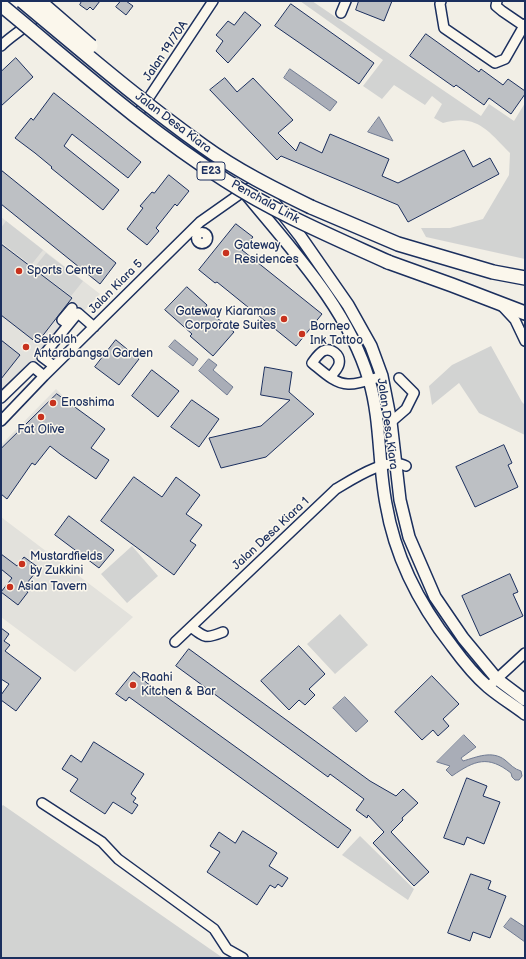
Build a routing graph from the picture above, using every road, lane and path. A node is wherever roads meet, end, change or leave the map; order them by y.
1 (7, 1) edge
2 (39, 1) edge
3 (213, 1) edge
4 (346, 1) edge
5 (441, 1) edge
6 (496, 1) edge
7 (1, 5) edge
8 (27, 11) edge
9 (341, 13) dead end
10 (524, 25) edge
11 (1, 46) edge
12 (141, 109) junction
13 (259, 183) junction
14 (244, 191) junction
15 (311, 208) junction
16 (525, 278) edge
17 (501, 304) junction
18 (72, 308) dead end
19 (525, 313) edge
20 (68, 324) junction
21 (94, 327) junction
22 (525, 341) edge
23 (54, 366) junction
24 (44, 376) junction
25 (382, 376) junction
26 (331, 377) junction
27 (399, 378) dead end
28 (369, 380) junction
29 (1, 398) edge
30 (1, 421) edge
31 (391, 422) junction
32 (401, 465) junction
33 (380, 467) junction
34 (191, 627) junction
35 (223, 632) dead end
36 (175, 642) dead end
37 (525, 653) edge
38 (497, 679) junction
39 (488, 687) junction
40 (525, 700) edge
41 (525, 714) edge
42 (42, 802) dead end
43 (243, 958) edge

1 - 8 main road, Jalan Desa Kiara
2 - 15 highway, bridge
3 - 12 street, Jalan 19/70A
4 - 9 street
5 - 10 street
6 - 10 street
7 - 17 highway, Penchala Link / E23, bridge
8 - 11 street
8 - 12 main road, Jalan Desa Kiara
8 - 15 highway, bridge
12 - 13 main road, Jalan Desa Kiara
12 - 14 main road, Jalan Desa Kiara
13 - 14 street, Jalan Kiara 5
13 - 25 main road, Jalan Desa Kiara
14 - 21 street, Jalan Kiara 5
14 - 28 main road, Jalan Desa Kiara
15 - 16 highway, Penchala Link
17 - 19 highway, Penchala Link / E23
17 - 22 street
18 - 20 street
20 - 21 street
20 - 23 street
21 - 23 street, Jalan Kiara 5
23 - 24 street, Jalan Kiara 5
24 - 29 street
24 - 30 street, Jalan Kiara 5
25 - 28 street
25 - 31 main road, Jalan Desa Kiara
26 - 26 street
26 - 28 street
27 - 31 street
28 - 33 main road, Jalan Desa Kiara
31 - 32 main road, Jalan Desa Kiara
32 - 33 street, Jalan Desa Kiara 1
32 - 38 main road, Jalan Desa Kiara
33 - 34 street, Jalan Desa Kiara 1
33 - 39 main road, Jalan Desa Kiara
34 - 35 street
34 - 36 street, Jalan Desa Kiara 1
37 - 38 street
38 - 39 street
38 - 40 main road, Jalan Desa Kiara
39 - 41 main road, Jalan Desa Kiara
42 - 43 street

